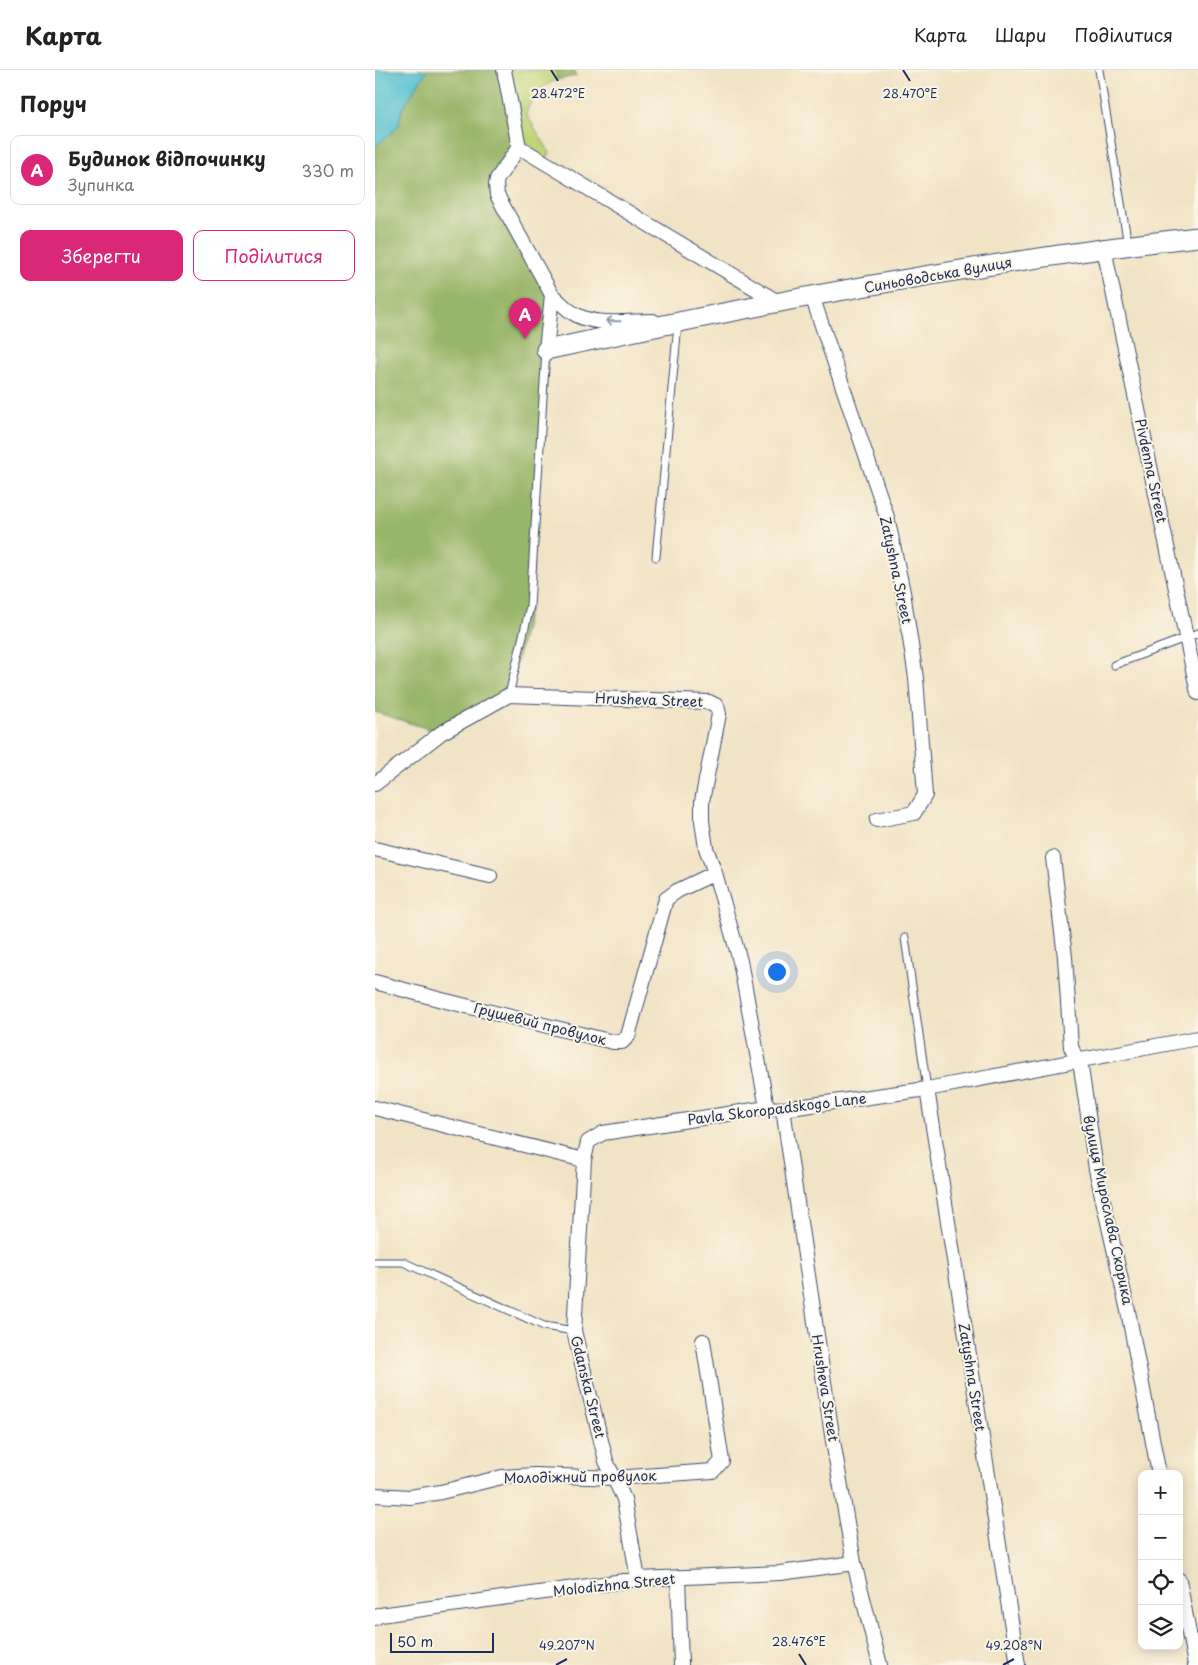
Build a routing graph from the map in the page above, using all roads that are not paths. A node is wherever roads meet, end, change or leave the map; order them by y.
1 (503, 70) edge
2 (1099, 70) edge
3 (519, 147) junction
4 (1198, 237) edge
5 (1128, 245) junction
6 (1104, 249) junction
7 (552, 295) junction
8 (812, 296) junction
9 (778, 302) junction
10 (679, 321) junction
11 (545, 350) junction
12 (656, 557) dead end
13 (1192, 635) edge
14 (1114, 665) dead end
15 (1198, 693) edge
16 (509, 695) junction
17 (375, 784) edge
18 (877, 820) dead end
19 (375, 848) edge
20 (1053, 858) dead end
21 (715, 873) junction
22 (490, 876) dead end
23 (905, 938) dead end
24 (375, 982) edge
25 (1198, 1038) edge
26 (1077, 1061) junction
27 (927, 1088) junction
28 (375, 1108) edge
29 (767, 1108) junction
30 (783, 1109) junction
31 (584, 1160) junction
32 (375, 1262) edge
33 (573, 1331) junction
34 (703, 1341) dead end
35 (1158, 1470) edge
36 (615, 1478) junction
37 (375, 1495) edge
38 (854, 1562) junction
39 (678, 1577) junction
40 (638, 1579) junction
41 (1183, 1601) edge
42 (375, 1618) edge
43 (681, 1665) edge
44 (880, 1665) edge
45 (1018, 1665) edge
46 (1195, 1665) edge

1 - 3 street
2 - 5 lane
3 - 7 street
3 - 9 street
4 - 5 street, Синьоводська вулиця
5 - 6 street, Синьоводська вулиця
6 - 8 street, Синьоводська вулиця
6 - 13 street, Pivdenna Street
10 -> 7 street, Синьоводська вулиця
7 - 11 street
8 - 9 street, Синьоводська вулиця
8 - 18 street, Zatyshna Street
9 - 10 street, Синьоводська вулиця
10 - 11 street, Синьоводська вулиця
10 - 12 lane
11 - 16 lane
13 - 14 lane
13 - 15 street, Pivdenna Street
16 - 17 street
16 - 21 street, Hrusheva Street
19 - 22 street
20 - 26 street, вулиця Мирослава Скорика
21 - 24 street, Грушевий провулок
21 - 29 street, Hrusheva Street
23 - 27 lane
25 - 26 street, Pavla Skoropadskogo Lane
26 - 27 street, Pavla Skoropadskogo Lane
26 - 35 street, вулиця Мирослава Скорика
27 - 30 street, Pavla Skoropadskogo Lane
27 - 45 street, Zatyshna Street
28 - 31 street
29 - 30 street, Pavla Skoropadskogo Lane
29 - 31 street, Pavla Skoropadskogo Lane
30 - 38 street, Hrusheva Street
31 - 33 street, Gdanska Street
32 - 33 lane
33 - 36 street, Gdanska Street
34 - 36 street, Молодіжний провулок
36 - 37 street, Молодіжний провулок
36 - 40 street, Gdanska Street
38 - 39 street, Molodizhna Street
38 - 44 street, Hrusheva Street
39 - 40 street, Molodizhna Street
39 - 43 street
40 - 42 street, Molodizhna Street
41 - 46 street

